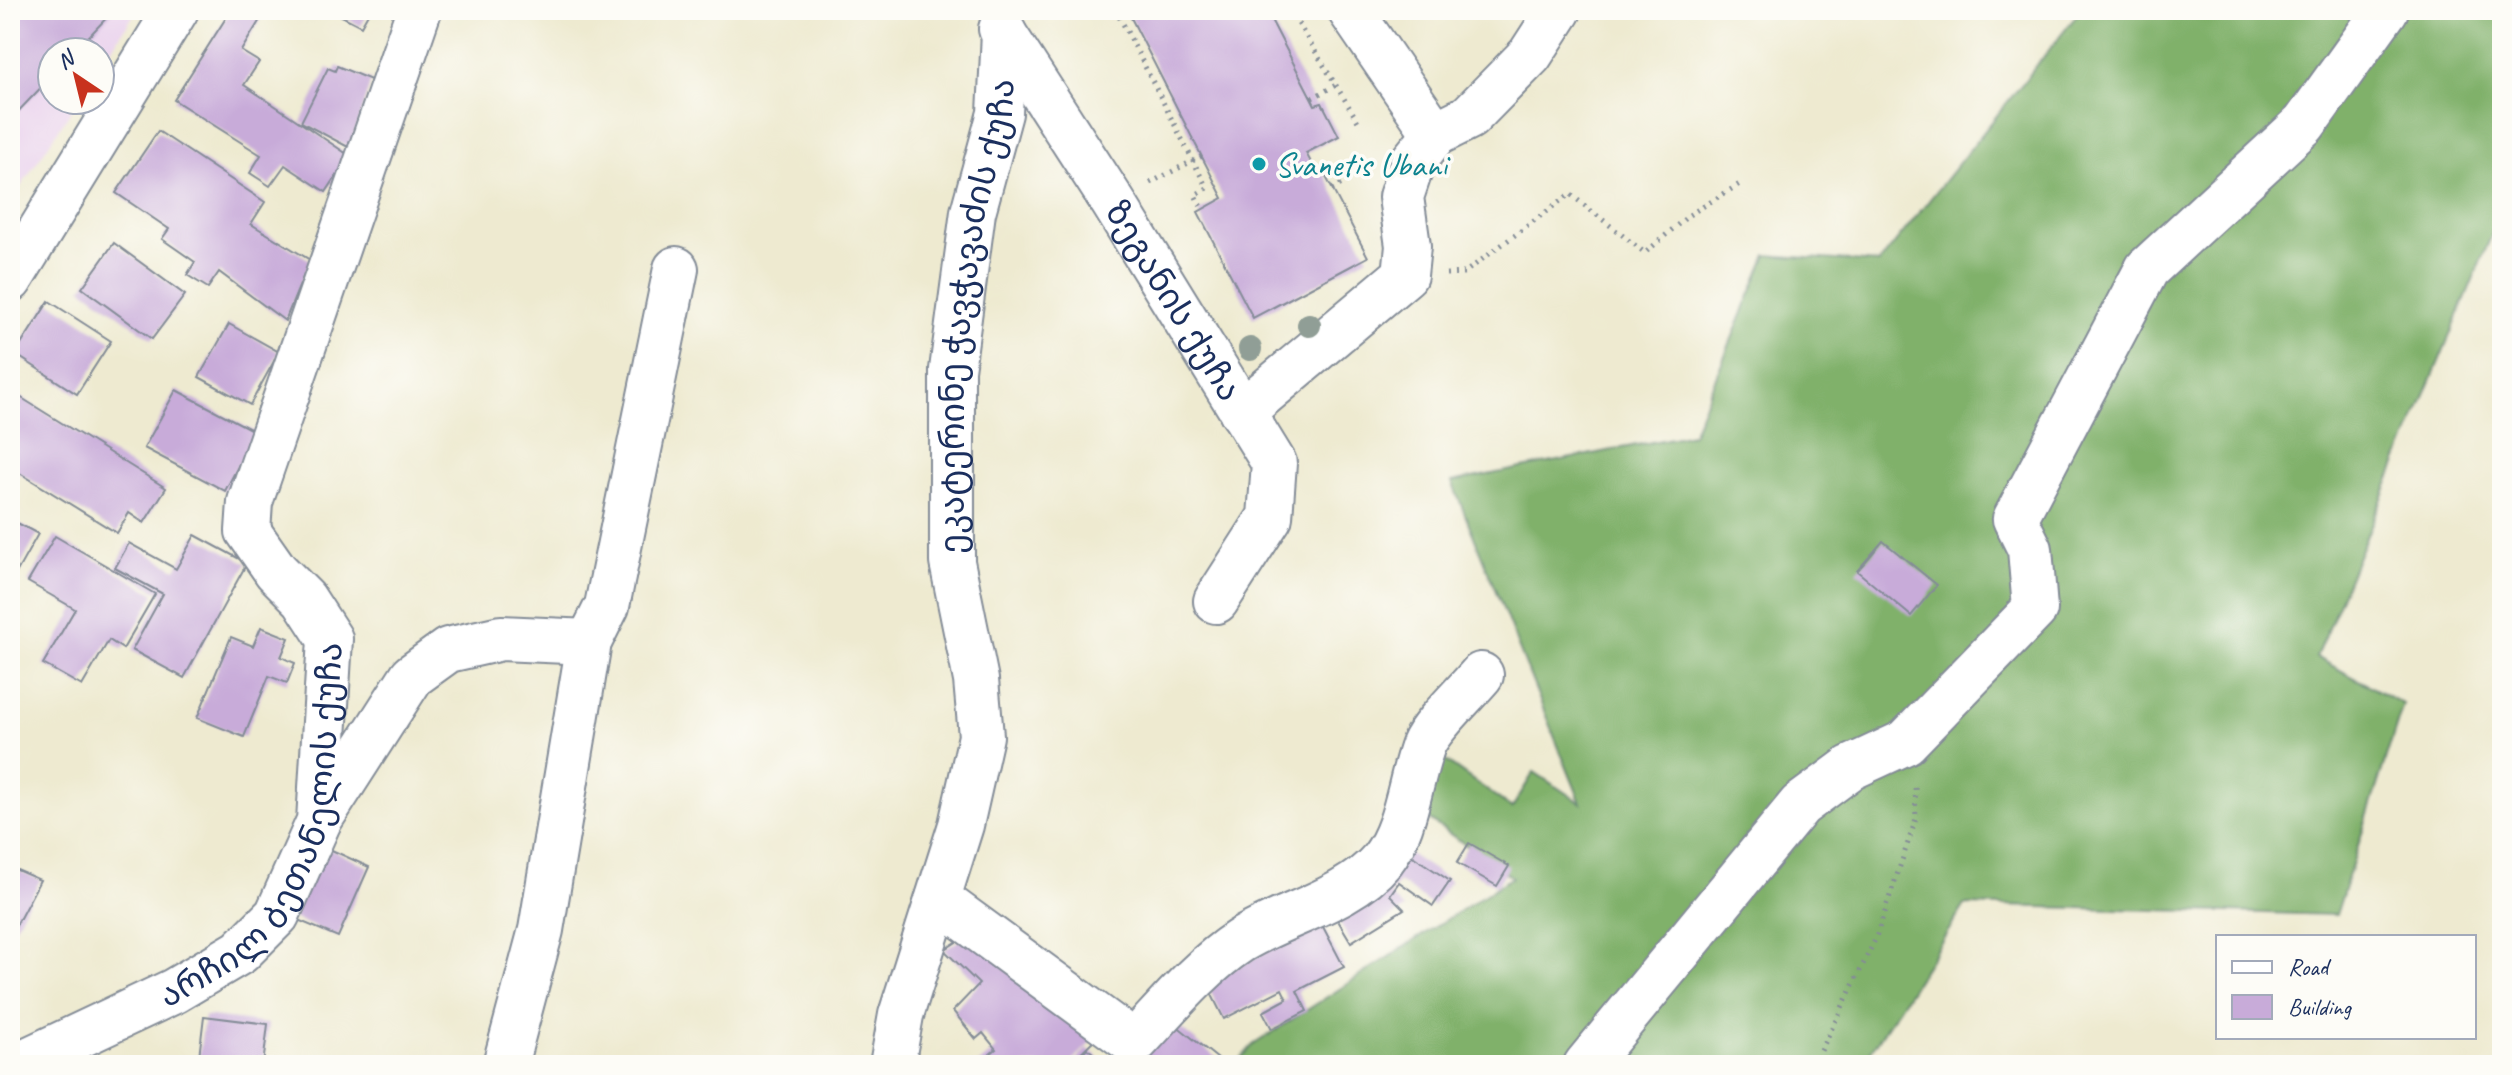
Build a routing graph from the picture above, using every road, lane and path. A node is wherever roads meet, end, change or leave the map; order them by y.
1 (176, 10) edge
2 (419, 10) edge
3 (1116, 10) edge
4 (1290, 10) edge
5 (1350, 10) edge
6 (1559, 10) edge
7 (2386, 10) edge
8 (997, 21) edge
9 (1336, 85) junction
10 (1312, 98) dead end
11 (1359, 123) dead end
12 (1435, 134) junction
13 (1202, 156) dead end
14 (1193, 160) junction
15 (1164, 175) dead end
16 (1743, 182) dead end
17 (1202, 209) dead end
18 (17, 250) edge
19 (676, 269) dead end
20 (1405, 275) junction
21 (1242, 412) junction
22 (1216, 601) dead end
23 (589, 642) junction
24 (1481, 675) dead end
25 (1906, 742) junction
26 (319, 821) junction
27 (938, 899) junction
28 (17, 1065) edge
29 (505, 1065) edge
30 (892, 1065) edge
31 (1586, 1065) edge
32 (1814, 1065) edge

1 - 18 street
2 - 26 street, არჩილ ბეთანელის ქუჩა
3 - 14 path
4 - 9 path
5 - 12 street
6 - 12 street
7 - 25 street
8 - 21 street, ზეგანის ქუჩა
8 - 27 street, ეკატერინე ჭავჭავაძის ქუჩა
9 - 10 path
9 - 11 path
12 - 20 street
13 - 14 path
14 - 15 path
14 - 17 path
16 - 20 path
19 - 23 street
20 - 21 street
21 - 22 street, ზეგანის ქუჩა
23 - 26 street
23 - 29 street
24 - 27 street
25 - 31 street
25 - 32 path
26 - 28 street, არჩილ ბეთანელის ქუჩა
27 - 30 street, ეკატერინე ჭავჭავაძის ქუჩა

